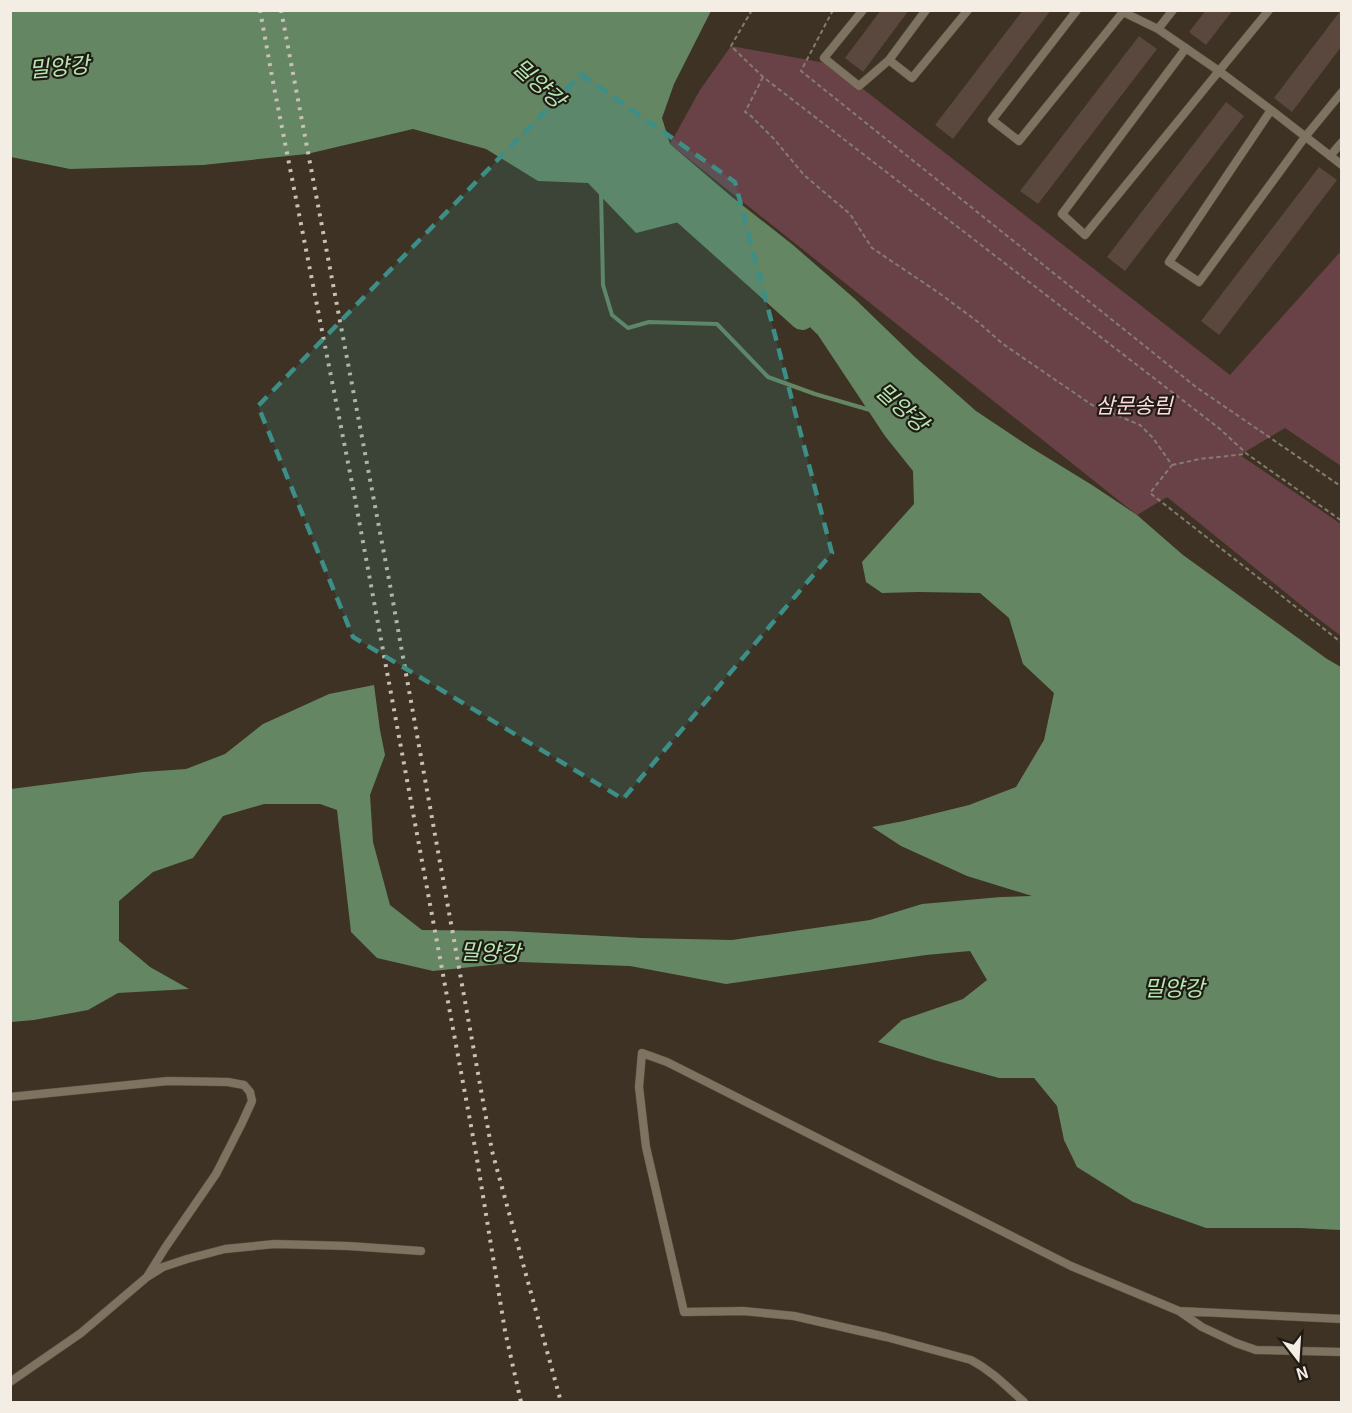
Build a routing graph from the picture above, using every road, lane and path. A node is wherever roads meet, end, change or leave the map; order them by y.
1 (752, 10) edge
2 (833, 10) edge
3 (863, 10) edge
4 (926, 10) edge
5 (968, 10) edge
6 (1077, 10) edge
7 (1173, 10) edge
8 (1269, 10) edge
9 (1122, 11) edge
10 (1158, 29) junction
11 (1186, 48) junction
12 (889, 60) junction
13 (1219, 71) junction
14 (764, 77) junction
15 (1341, 92) edge
16 (1271, 110) junction
17 (1305, 137) junction
18 (1341, 142) edge
19 (1330, 156) junction
20 (1341, 165) edge
21 (1247, 454) junction
22 (1172, 465) junction
23 (1341, 487) edge
24 (1341, 521) edge
25 (1341, 643) edge
26 (10, 1097) edge
27 (421, 1251) dead end
28 (147, 1277) junction
29 (1179, 1311) junction
30 (1341, 1319) edge
31 (1341, 1352) edge
32 (10, 1382) edge
33 (1024, 1402) edge

1 - 14 path
2 - 23 path
3 - 12 lane
4 - 12 lane
5 - 12 lane
6 - 9 lane
7 - 10 lane
8 - 13 lane
9 - 10 lane
10 - 11 lane
11 - 13 lane
11 - 13 lane
13 - 16 lane
14 - 21 path
14 - 22 path
15 - 17 lane
16 - 17 lane
16 - 17 lane
17 - 19 lane
18 - 19 lane
19 - 20 lane
21 - 22 path
21 - 24 path
22 - 25 path
26 - 28 lane
27 - 28 lane
28 - 32 lane
29 - 30 lane
29 - 31 lane
29 - 33 lane

